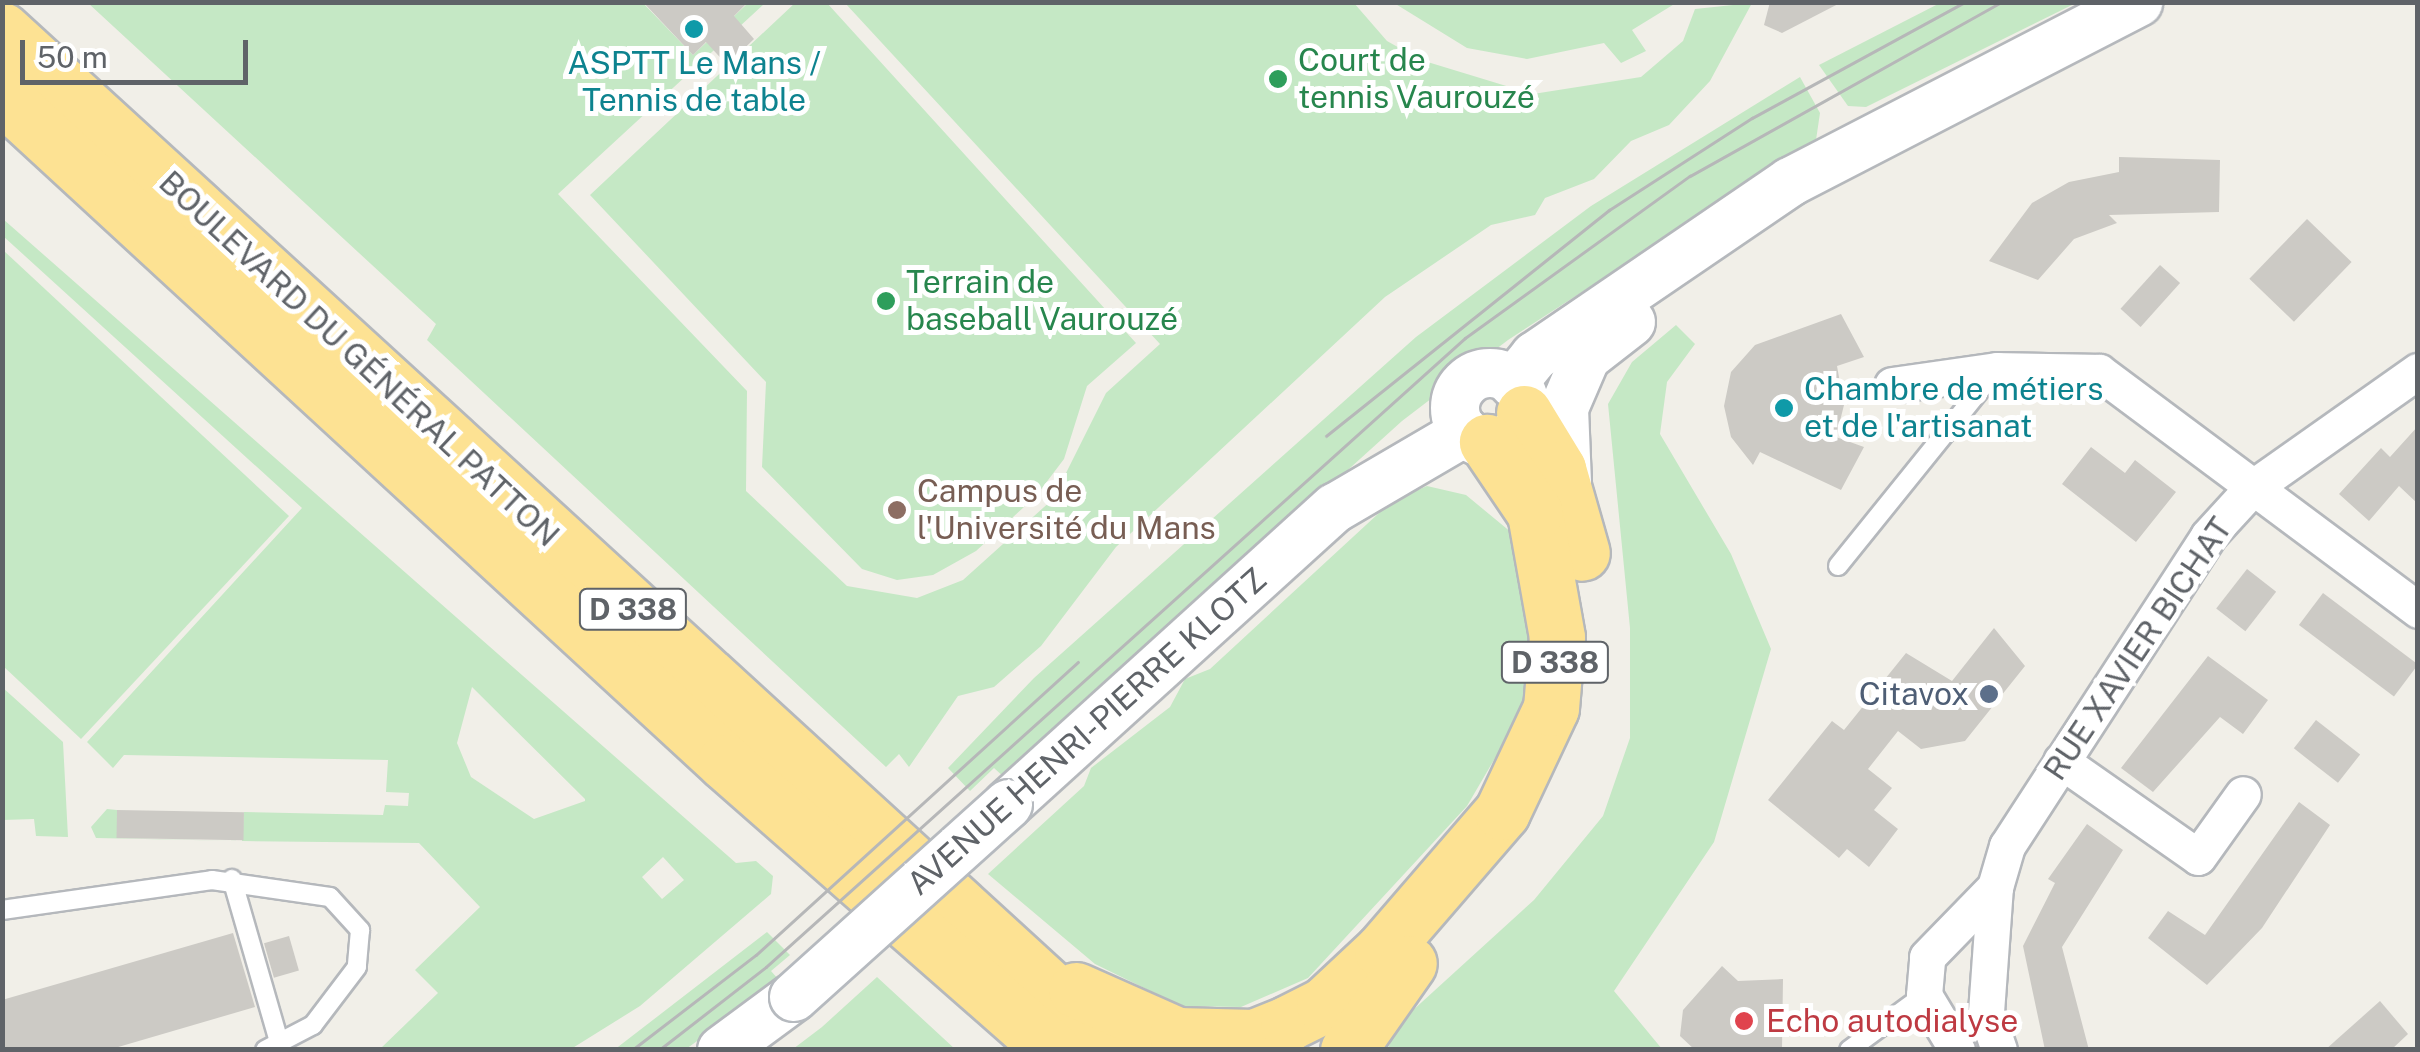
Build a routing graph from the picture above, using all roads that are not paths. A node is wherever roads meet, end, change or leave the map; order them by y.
1 (2138, 2) edge
2 (2, 30) edge
3 (2, 96) edge
4 (1744, 211) junction
5 (1997, 370) junction
6 (2418, 371) edge
7 (1892, 385) dead end
8 (1497, 418) junction
9 (2252, 488) junction
10 (1569, 501) junction
11 (1838, 566) dead end
12 (2418, 610) edge
13 (2062, 761) junction
14 (725, 762) junction
15 (2243, 794) dead end
16 (232, 880) junction
17 (1995, 888) junction
18 (2, 910) edge
19 (1020, 965) junction
20 (1924, 995) junction
21 (272, 1047) edge
22 (722, 1050) edge
23 (1003, 1050) edge
24 (1054, 1050) edge
25 (1117, 1050) edge
26 (1348, 1050) edge
27 (1849, 1050) edge
28 (1957, 1050) edge
29 (1999, 1050) edge

1 - 4 street, AVENUE HENRI-PIERRE KLOTZ
2 - 19 highway, BOULEVARD DU GÉNÉRAL PATTON / D 338
3 - 14 highway, BOULEVARD DU GÉNÉRAL PATTON / D 338
4 - 8 street, AVENUE HENRI-PIERRE KLOTZ
4 - 10 street
5 - 7 street
5 - 9 street
5 - 11 lane
6 - 9 street, RUE XAVIER BICHAT
8 - 10 highway
8 - 19 highway, D 338
8 - 22 street, AVENUE HENRI-PIERRE KLOTZ, bridge
9 - 12 street
9 - 13 street, RUE XAVIER BICHAT
10 - 26 highway, D 338
13 - 15 street
13 - 17 street, RUE XAVIER BICHAT
14 - 23 highway, D 338
14 - 24 highway, BOULEVARD DU GÉNÉRAL PATTON / D 338
16 - 18 lane
16 - 21 lane
16 - 21 lane
17 - 20 street, RUE XAVIER BICHAT
17 - 29 street, RUE XAVIER BICHAT
19 - 25 highway, BOULEVARD DU GÉNÉRAL PATTON / D 338
20 - 27 lane
20 - 28 street

